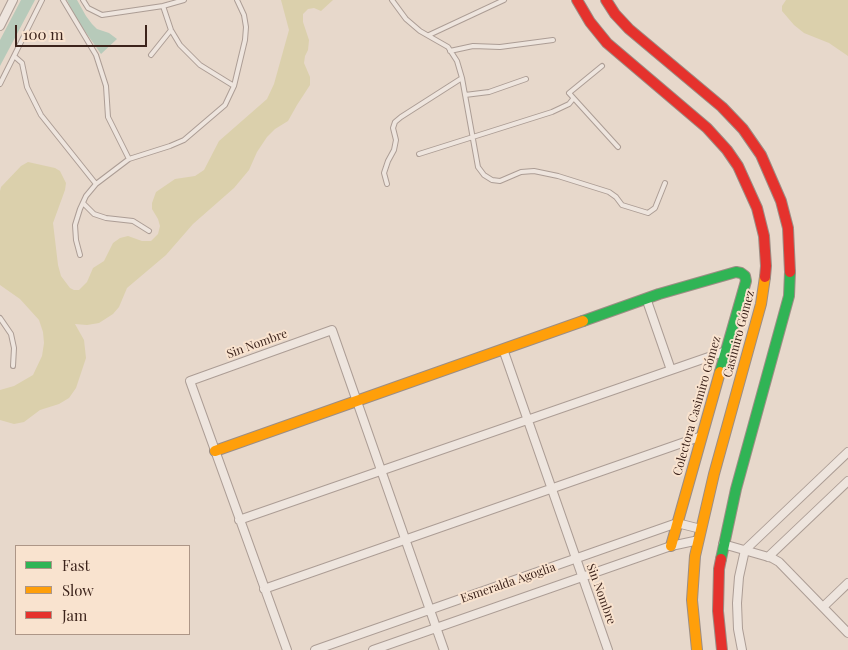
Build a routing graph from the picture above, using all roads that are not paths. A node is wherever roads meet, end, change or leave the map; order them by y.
1 (13, 0) edge
2 (42, 0) edge
3 (63, 0) edge
4 (84, 0) edge
5 (184, 0) edge
6 (238, 0) edge
7 (392, 0) edge
8 (504, 0) edge
9 (577, 0) edge
10 (606, 0) edge
11 (163, 6) junction
12 (4, 13) edge
13 (0, 26) edge
14 (171, 30) junction
15 (428, 35) junction
16 (553, 40) dead end
17 (450, 51) junction
18 (151, 55) dead end
19 (14, 56) junction
20 (602, 66) dead end
21 (462, 78) junction
22 (526, 79) dead end
23 (0, 84) edge
24 (234, 86) junction
25 (465, 95) junction
26 (573, 99) junction
27 (472, 136) junction
28 (618, 147) dead end
29 (419, 154) dead end
30 (129, 159) junction
31 (665, 183) dead end
32 (96, 184) junction
33 (387, 184) dead end
34 (83, 203) junction
35 (148, 230) dead end
36 (80, 255) dead end
37 (646, 298) junction
38 (0, 318) edge
39 (503, 349) junction
40 (726, 351) junction
41 (13, 366) dead end
42 (671, 370) junction
43 (357, 401) junction
44 (527, 420) junction
45 (702, 436) junction
46 (215, 451) junction
47 (848, 452) edge
48 (381, 470) junction
49 (848, 481) edge
50 (551, 489) junction
51 (240, 520) junction
52 (677, 523) junction
53 (701, 529) junction
54 (406, 539) junction
55 (699, 540) junction
56 (723, 544) junction
57 (671, 546) junction
58 (745, 550) junction
59 (768, 557) junction
60 (575, 559) junction
61 (582, 577) junction
62 (848, 583) edge
63 (264, 589) junction
64 (823, 607) junction
65 (430, 610) junction
66 (437, 628) junction
67 (848, 633) edge
68 (287, 650) edge
69 (315, 650) edge
70 (373, 650) edge
71 (444, 650) edge
72 (608, 650) edge
73 (697, 650) edge
74 (722, 650) edge
75 (742, 650) edge

1 - 12 street
2 - 19 lane
3 - 30 lane
4 - 11 lane
5 - 11 lane
6 - 24 lane
7 - 15 lane
8 - 15 lane
9 - 53 main road, Casimiro Gómez
10 - 56 main road
11 - 14 lane
12 - 13 street
14 - 18 lane
14 - 24 lane
15 - 17 lane
16 - 17 lane
17 - 21 lane
19 - 23 lane
19 - 32 lane
20 - 26 lane
21 - 25 lane
21 - 33 lane
22 - 25 lane
24 - 30 lane
25 - 27 lane
26 - 27 lane
26 - 28 lane
27 - 29 lane
27 - 31 lane
30 - 32 lane
32 - 34 lane
34 - 35 lane
34 - 36 lane
37 - 39 main road
37 - 40 main road, Colectora Casimiro Gómez
37 - 42 street
38 - 41 lane
39 - 43 main road
39 - 44 street, Sin Nombre
40 - 42 street
40 - 45 main road, Colectora Casimiro Gómez
42 - 44 street
43 - 46 main road
43 - 46 street, Sin Nombre
43 - 48 street, Sin Nombre
44 - 48 street
44 - 50 street, Sin Nombre
45 - 50 street
45 - 52 main road, Colectora Casimiro Gómez
46 - 51 street, Sin Nombre
47 - 58 street
48 - 51 street
48 - 54 street, Sin Nombre
49 - 59 street
50 - 54 street
50 - 60 street, Sin Nombre
51 - 63 street, Sin Nombre
52 - 53 street
52 - 57 main road, Colectora Casimiro Gómez
52 - 60 street, Esmeralda Agoglia
53 - 55 main road, Casimiro Gómez
54 - 63 street
54 - 65 street, Sin Nombre
55 - 57 street, Esmeralda Agoglia
55 - 73 main road, Casimiro Gómez
56 - 58 street
56 - 74 main road
57 - 61 street, Esmeralda Agoglia
58 - 59 street
58 - 75 street
59 - 64 street
60 - 61 street, Sin Nombre
60 - 65 street, Esmeralda Agoglia
61 - 66 street, Esmeralda Agoglia
61 - 72 street, Sin Nombre
62 - 64 street
63 - 68 street, Sin Nombre
64 - 67 street
65 - 66 street, Sin Nombre
65 - 69 street, Esmeralda Agoglia
66 - 70 street, Esmeralda Agoglia
66 - 71 street, Sin Nombre

